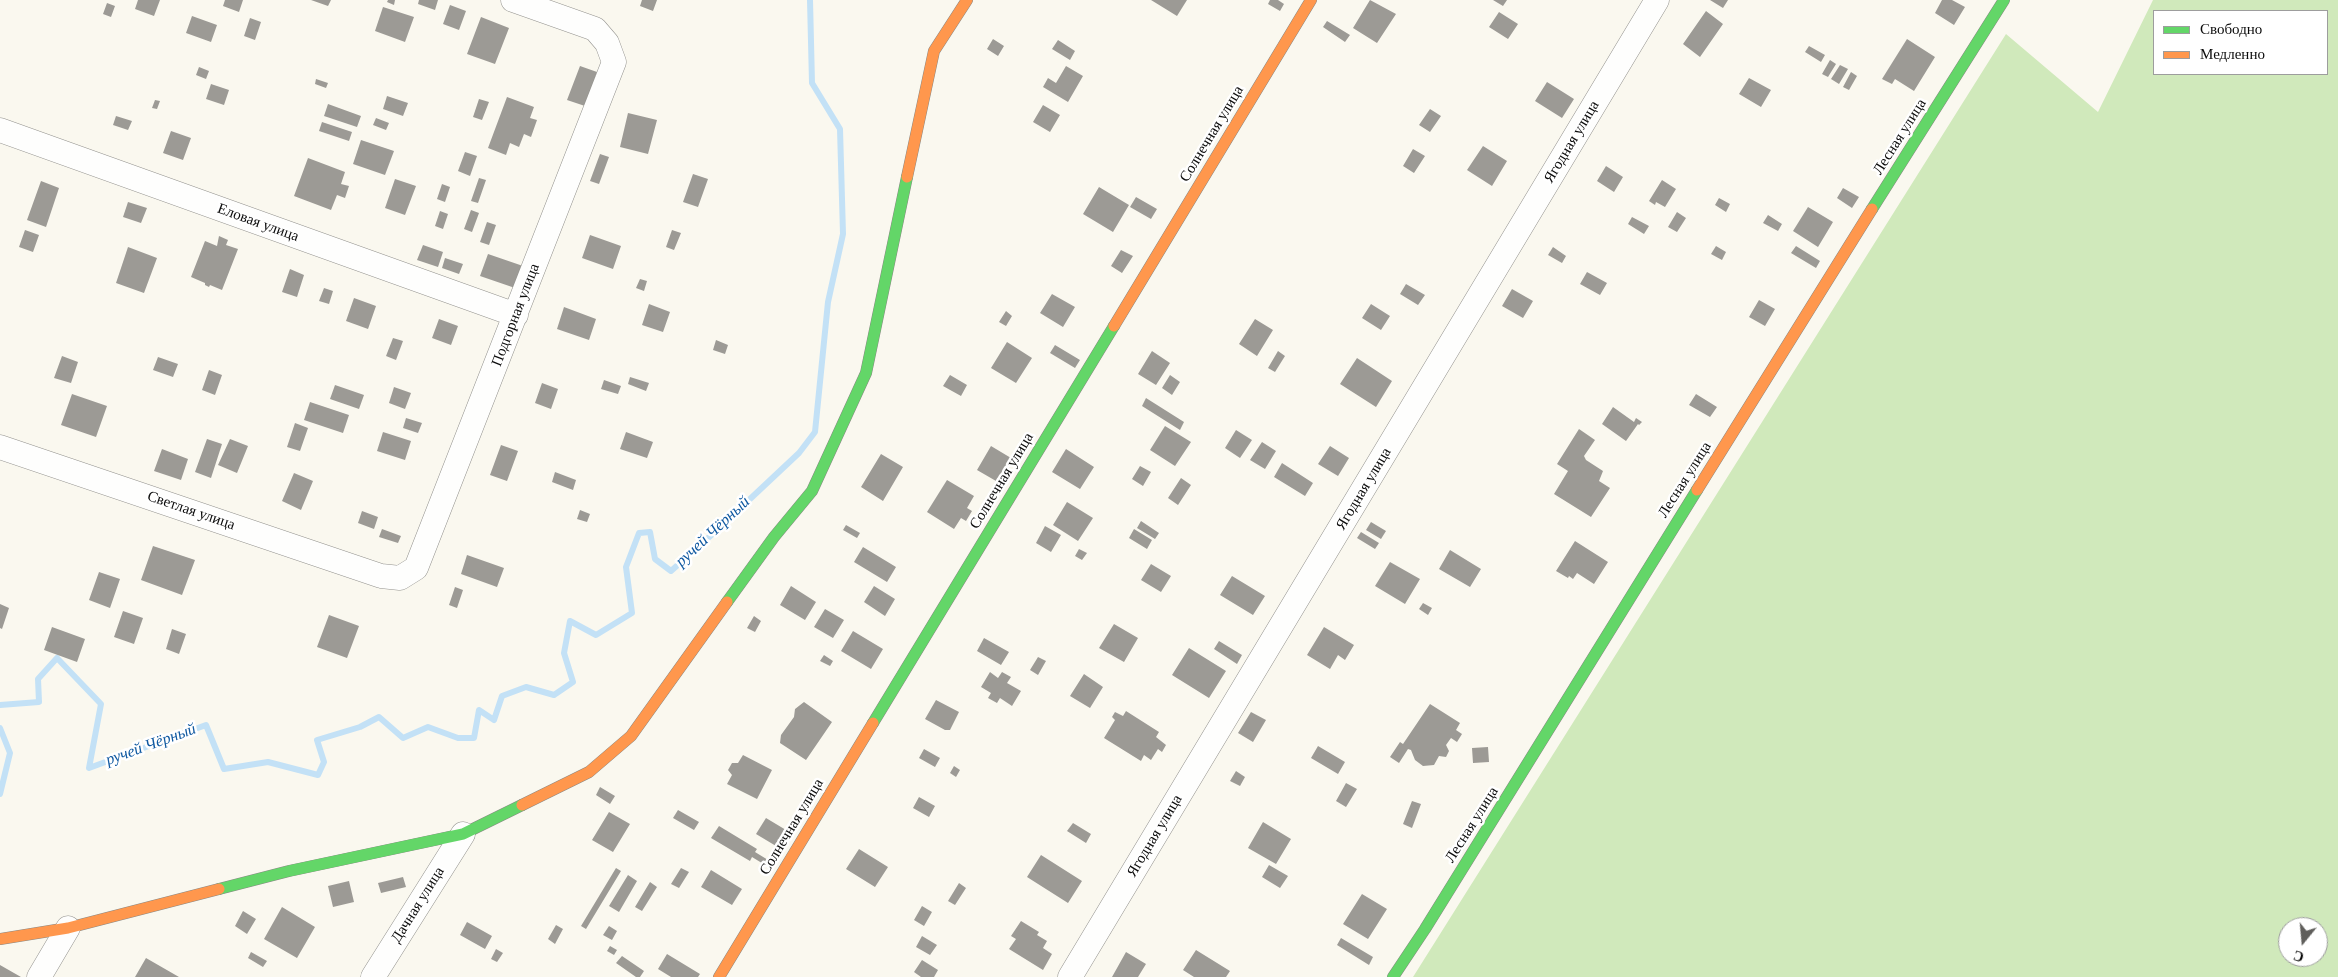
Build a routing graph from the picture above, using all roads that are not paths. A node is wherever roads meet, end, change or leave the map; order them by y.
1 (513, 0) edge
2 (967, 0) edge
3 (1311, 0) edge
4 (1657, 0) edge
5 (2004, 0) edge
6 (0, 130) edge
7 (516, 315) junction
8 (0, 447) edge
9 (381, 576) joint
10 (463, 834) junction
11 (68, 928) junction
12 (0, 939) edge
13 (39, 977) edge
14 (373, 977) edge
15 (719, 977) edge
16 (1070, 977) edge
17 (1392, 977) edge

1 - 7 street, Подгорная улица
2 - 10 street
3 - 15 street, Солнечная улица
4 - 16 street, Ягодная улица
5 - 17 street, Лесная улица
6 - 7 street, Еловая улица
7 - 9 street, Подгорная улица
8 - 9 street, Светлая улица
10 - 11 street
10 - 14 street, Дачная улица
11 - 12 street
11 - 13 street

